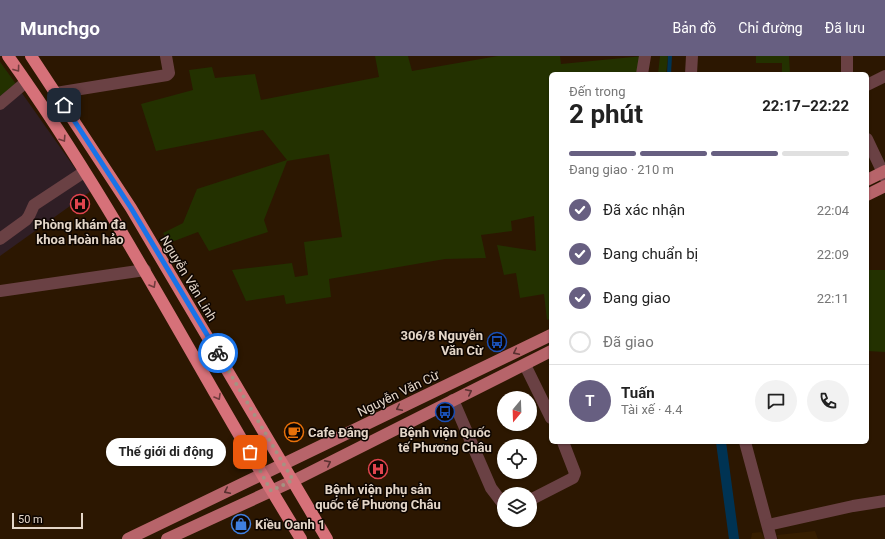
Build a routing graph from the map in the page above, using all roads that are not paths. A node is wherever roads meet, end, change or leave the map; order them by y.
1 (8, 56) edge
2 (31, 56) edge
3 (166, 56) edge
4 (645, 56) edge
5 (692, 56) edge
6 (847, 56) edge
7 (41, 70) junction
8 (642, 72) edge
9 (691, 72) edge
10 (847, 72) edge
11 (885, 76) edge
12 (26, 82) junction
13 (869, 84) edge
14 (56, 93) junction
15 (0, 104) edge
16 (869, 143) edge
17 (84, 172) junction
18 (884, 173) edge
19 (869, 179) edge
20 (885, 186) edge
21 (869, 194) edge
22 (0, 239) edge
23 (145, 270) junction
24 (0, 291) edge
25 (549, 336) edge
26 (549, 352) edge
27 (525, 365) junction
28 (454, 400) junction
29 (549, 414) edge
30 (564, 444) edge
31 (746, 444) edge
32 (284, 464) junction
33 (262, 474) junction
34 (293, 480) junction
35 (271, 491) junction
36 (497, 496) edge
37 (537, 496) edge
38 (885, 501) edge
39 (768, 525) junction
40 (128, 539) edge
41 (167, 539) edge
42 (301, 539) edge
43 (327, 539) edge
44 (771, 539) edge

1 -> 12 highway
2 - 7 highway, Nguyễn Văn Linh
3 - 14 street
4 - 8 street
5 - 9 street
6 - 10 street
7 - 12 highway
7 - 14 highway, Nguyễn Văn Linh
11 - 13 street
12 - 15 street
12 -> 17 highway
14 - 32 highway, Nguyễn Văn Linh
16 - 18 street
17 - 22 street
17 - 23 highway
18 - 19 main road
20 - 21 main road
23 - 24 street
23 -> 33 highway
25 -> 32 main road, Nguyễn Văn Cừ
26 - 27 main road
28 -> 27 main road
27 - 29 street
34 -> 28 main road
28 - 36 street
30 - 37 street
31 - 39 street
32 - 33 main road, Nguyễn Văn Cừ
32 - 34 highway, Nguyễn Văn Linh
33 - 35 highway
33 -> 40 main road, Nguyễn Văn Cừ
34 - 35 main road
34 - 43 highway, Nguyễn Văn Linh
35 - 41 main road
35 - 42 highway
38 - 39 street
39 - 44 street

